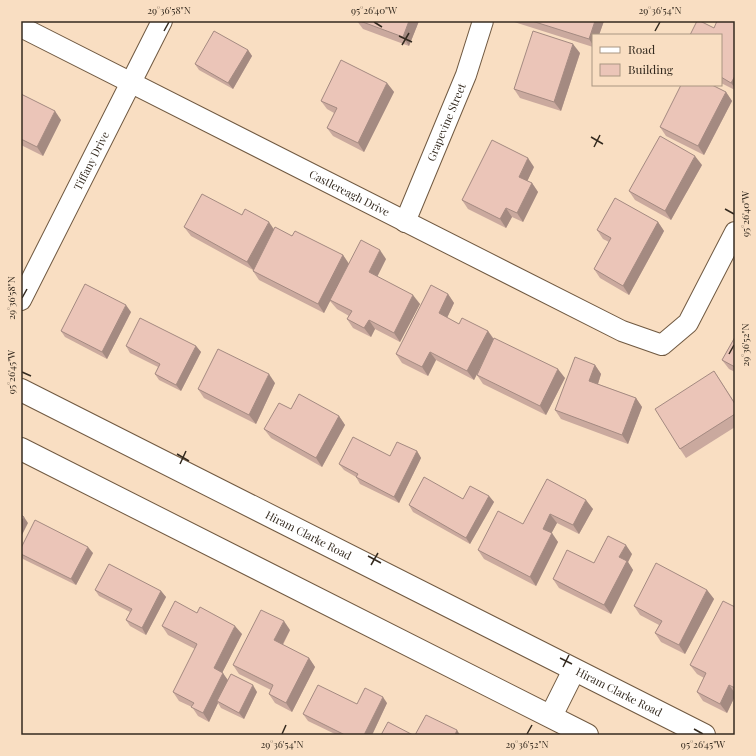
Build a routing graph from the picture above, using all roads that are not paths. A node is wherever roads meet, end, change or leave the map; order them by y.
1 (162, 21) edge
2 (483, 21) edge
3 (21, 27) edge
4 (132, 83) junction
5 (405, 222) junction
6 (735, 232) edge
7 (21, 300) edge
8 (21, 390) edge
9 (21, 449) edge
10 (574, 670) junction
11 (551, 716) junction
12 (586, 735) edge
13 (704, 735) edge

1 - 4 street, Tiffany Drive
2 - 5 street, Grapevine Street
3 - 4 street, Castlereagh Drive
4 - 5 street, Castlereagh Drive
4 - 7 street, Tiffany Drive
5 - 6 street, Castlereagh Drive
8 - 10 main road, Hiram Clarke Road
9 - 11 main road
10 - 11 main road
10 - 13 main road, Hiram Clarke Road
11 - 12 main road

